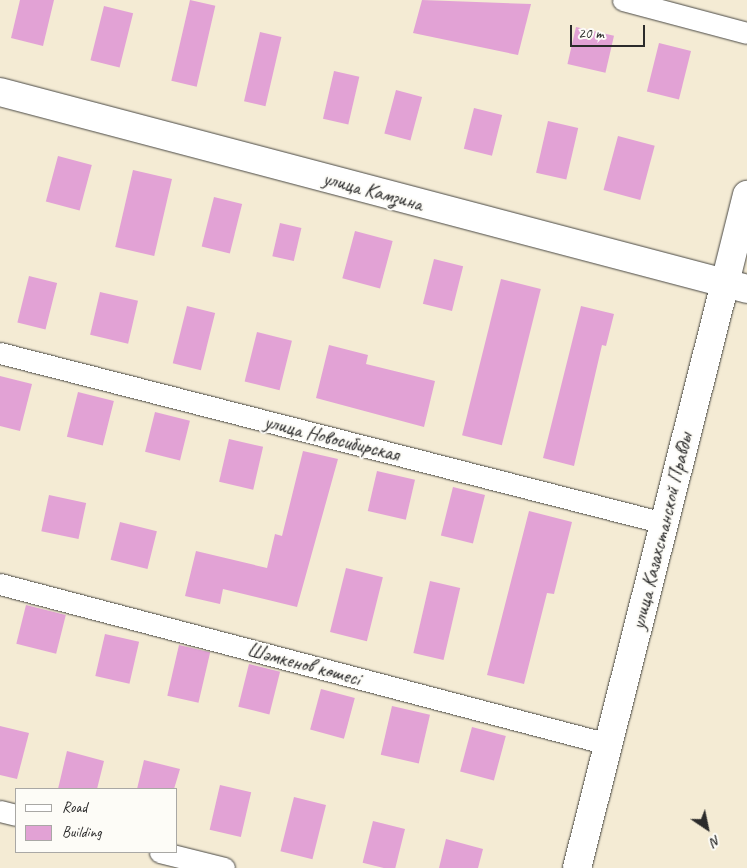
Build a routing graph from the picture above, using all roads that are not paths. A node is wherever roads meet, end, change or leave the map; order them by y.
1 (623, 0) edge
2 (747, 33) edge
3 (0, 92) edge
4 (747, 195) edge
5 (736, 286) edge
6 (0, 353) edge
7 (664, 523) junction
8 (0, 584) edge
9 (608, 744) junction
10 (0, 811) edge
11 (15, 815) edge
12 (164, 853) edge
13 (224, 868) edge
14 (577, 868) edge

1 - 2 street
3 - 5 main road, улица Камзина
4 - 5 main road, улица Казахстанской Правды
5 - 7 main road, улица Казахстанской Правды
6 - 7 street, улица Новосибирская
7 - 9 main road, улица Казахстанской Правды
8 - 9 street, Шәмкенов көшесі
9 - 14 main road, улица Казахстанской Правды
10 - 11 street
12 - 13 street

